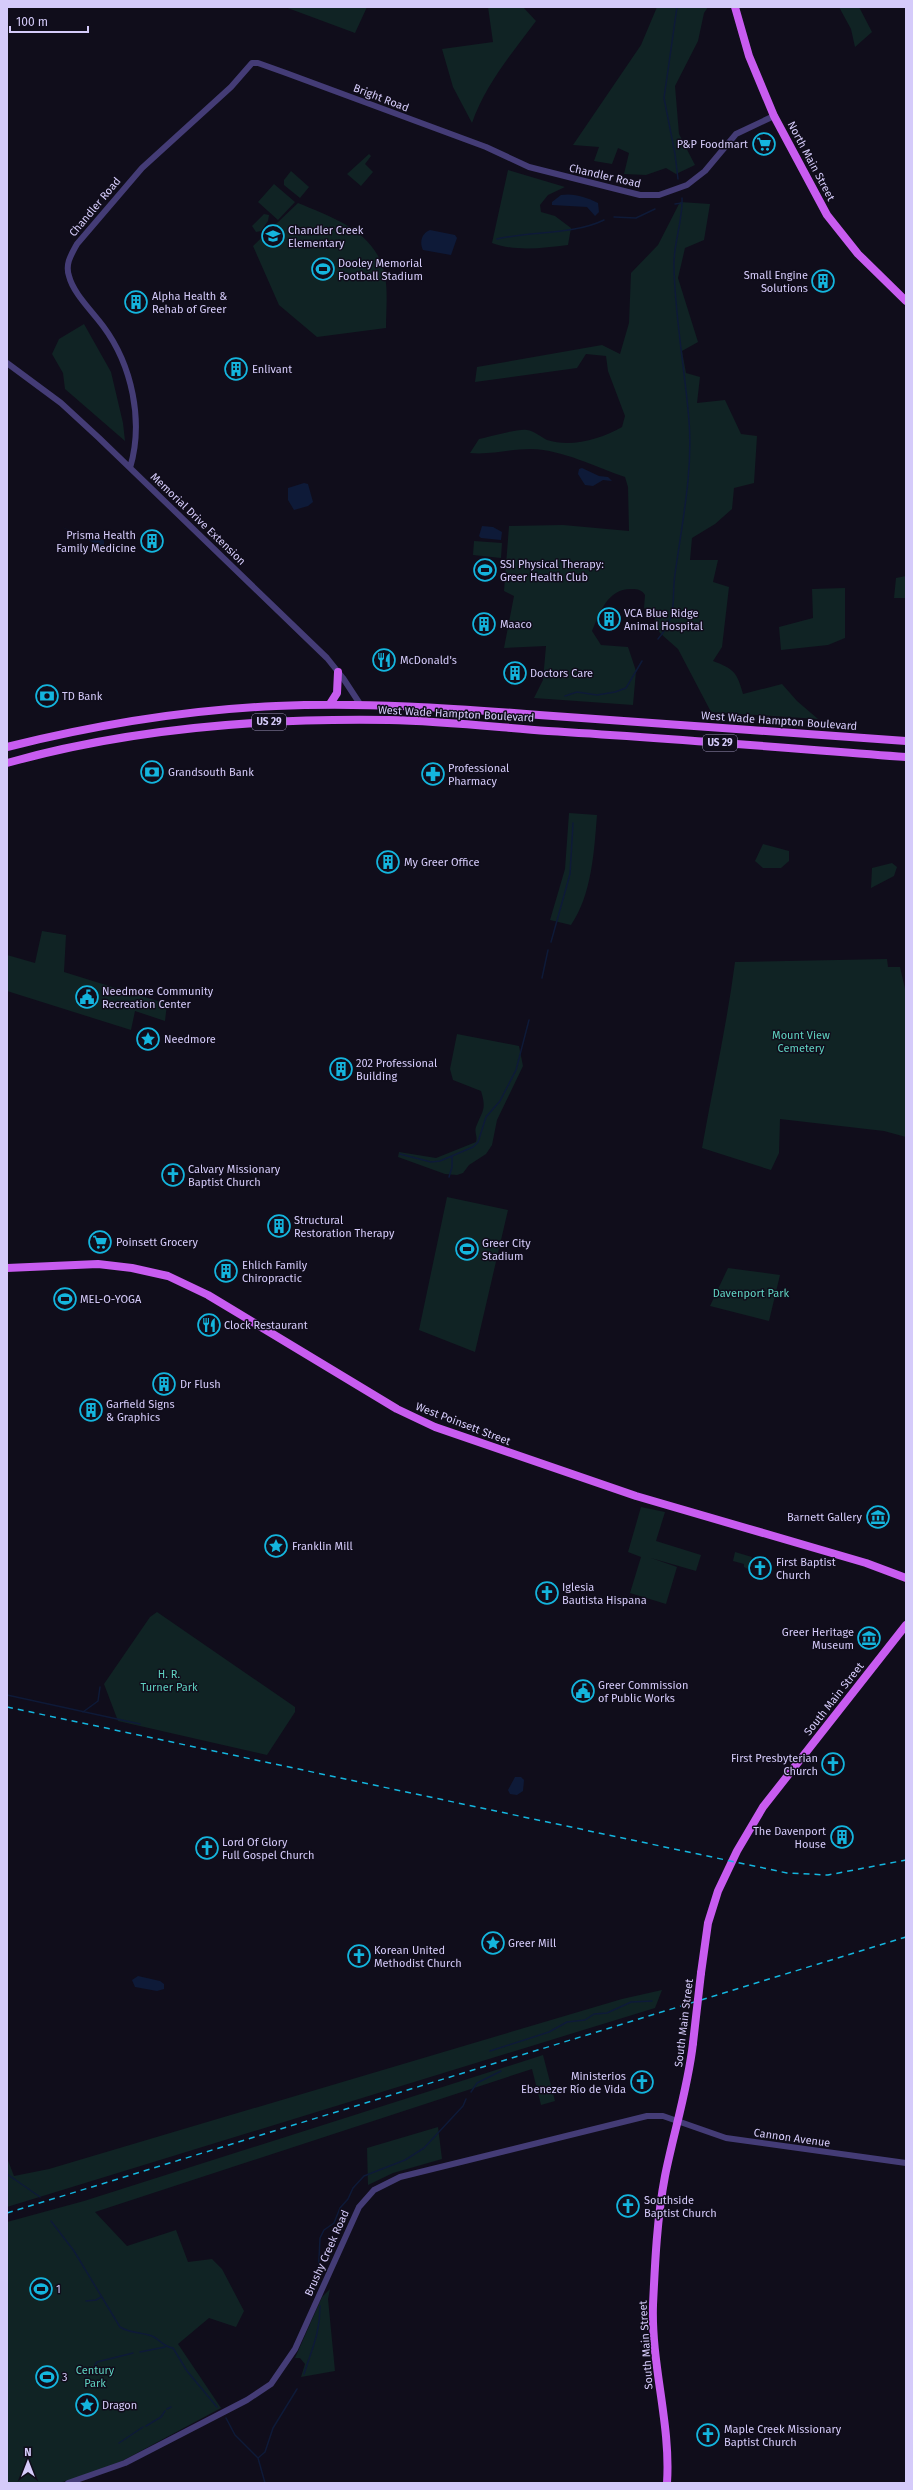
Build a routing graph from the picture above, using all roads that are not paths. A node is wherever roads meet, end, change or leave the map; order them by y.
1 (735, 7) edge
2 (252, 63) joint
3 (774, 116) junction
4 (502, 155) joint
5 (906, 301) edge
6 (7, 363) edge
7 (130, 468) junction
8 (338, 672) junction
9 (330, 704) junction
10 (360, 704) junction
11 (906, 741) edge
12 (7, 747) edge
13 (906, 756) edge
14 (7, 763) edge
15 (7, 1268) edge
16 (906, 1578) edge
17 (906, 1625) edge
18 (678, 2121) junction
19 (906, 2162) edge
20 (68, 2483) edge
21 (667, 2483) edge

1 - 3 main road, North Main Street
2 - 4 street, Bright Road
2 - 7 street, Chandler Road
3 - 4 street, Chandler Road
3 - 5 main road, North Main Street
6 - 7 street, Memorial Drive Extension
7 - 8 street, Memorial Drive Extension
8 - 9 main road
8 - 10 street, Memorial Drive Extension
9 - 10 main road, West Wade Hampton Boulevard / US 29
9 - 12 main road, West Wade Hampton Boulevard / US 29
10 - 11 main road, West Wade Hampton Boulevard / US 29
13 - 14 main road, West Wade Hampton Boulevard / US 29
15 - 16 main road, West Poinsett Street
17 - 18 main road, South Main Street, bridge
18 - 19 street, Cannon Avenue
18 - 20 street, Brushy Creek Road
18 - 21 main road, South Main Street

